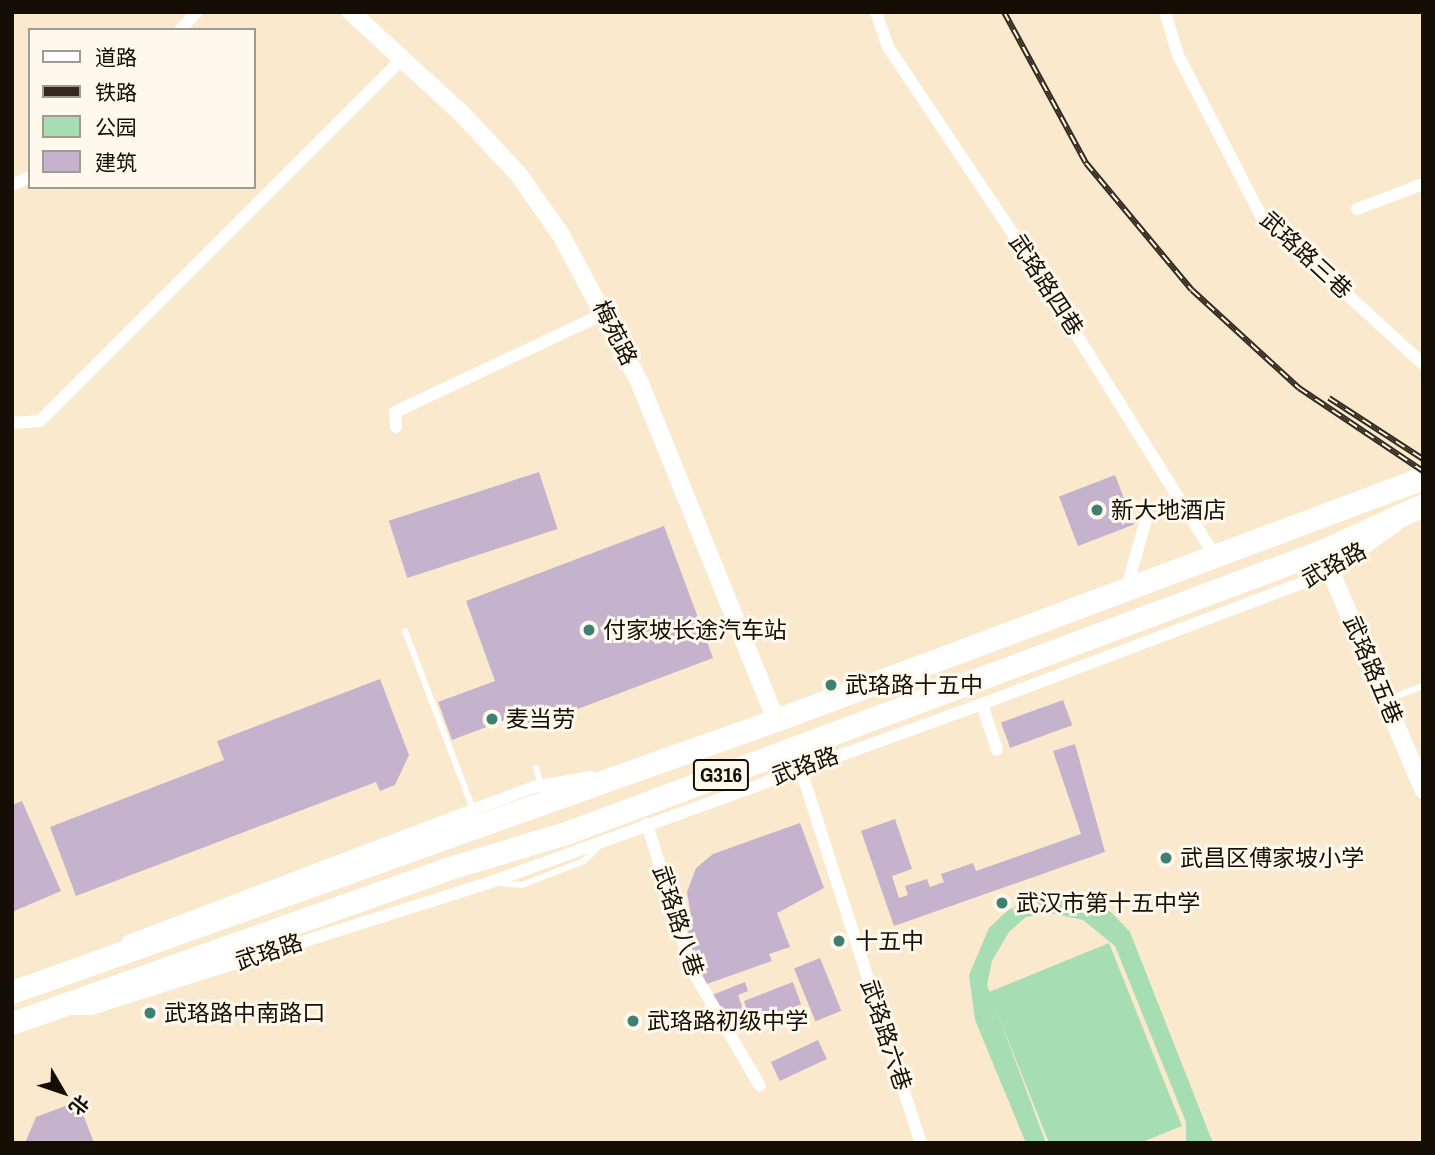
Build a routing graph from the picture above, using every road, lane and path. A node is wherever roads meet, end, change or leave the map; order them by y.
1 (197, 12) edge
2 (351, 12) edge
3 (876, 12) edge
4 (1165, 12) edge
5 (182, 28) edge
6 (402, 59) junction
7 (28, 178) edge
8 (1423, 184) edge
9 (12, 185) edge
10 (1357, 209) dead end
11 (605, 313) junction
12 (1423, 364) edge
13 (12, 423) edge
14 (396, 427) dead end
15 (1423, 478) edge
16 (1421, 506) edge
17 (1146, 520) dead end
18 (1217, 559) junction
19 (1326, 562) junction
20 (1125, 593) junction
21 (405, 631) dead end
22 (1423, 685) edge
23 (1385, 700) junction
24 (982, 704) junction
25 (776, 720) junction
26 (998, 750) dead end
27 (536, 768) dead end
28 (800, 768) junction
29 (627, 774) junction
30 (541, 785) junction
31 (1423, 789) edge
32 (473, 809) junction
33 (647, 824) junction
34 (81, 966) junction
35 (12, 992) edge
36 (48, 1009) junction
37 (12, 1023) edge
38 (760, 1086) dead end
39 (921, 1143) edge

1 - 5 street
2 - 6 street, 梅苑路
3 - 18 street, 武珞路四巷
4 - 12 street, 武珞路三巷
6 - 11 street, 梅苑路
6 - 13 street
7 - 9 street
8 - 10 street
11 - 14 street
11 - 25 street, 梅苑路
15 - 18 highway, 武珞路 / G316
16 - 19 highway, 武珞路 / G316
17 - 20 street
18 - 20 highway, 武珞路 / G316
19 - 23 street, 武珞路五巷
19 - 24 street, 武珞路
19 - 36 highway, 武珞路 / G316
20 - 25 highway, 武珞路 / G316
21 - 32 lane
22 - 23 lane
23 - 31 street, 武珞路五巷
24 - 26 street
24 - 28 street, 武珞路
25 - 29 highway, 武珞路 / G316
27 - 30 lane
28 - 33 street, 武珞路
28 - 39 street, 武珞路六巷
29 - 30 street, 武珞路
29 - 34 highway, 武珞路 / G316
30 - 32 street, 武珞路
32 - 34 street, 武珞路
33 - 36 street, 武珞路
33 - 38 street, 武珞路八巷
34 - 35 highway, 武珞路 / G316
36 - 37 highway, 武珞路 / G316

